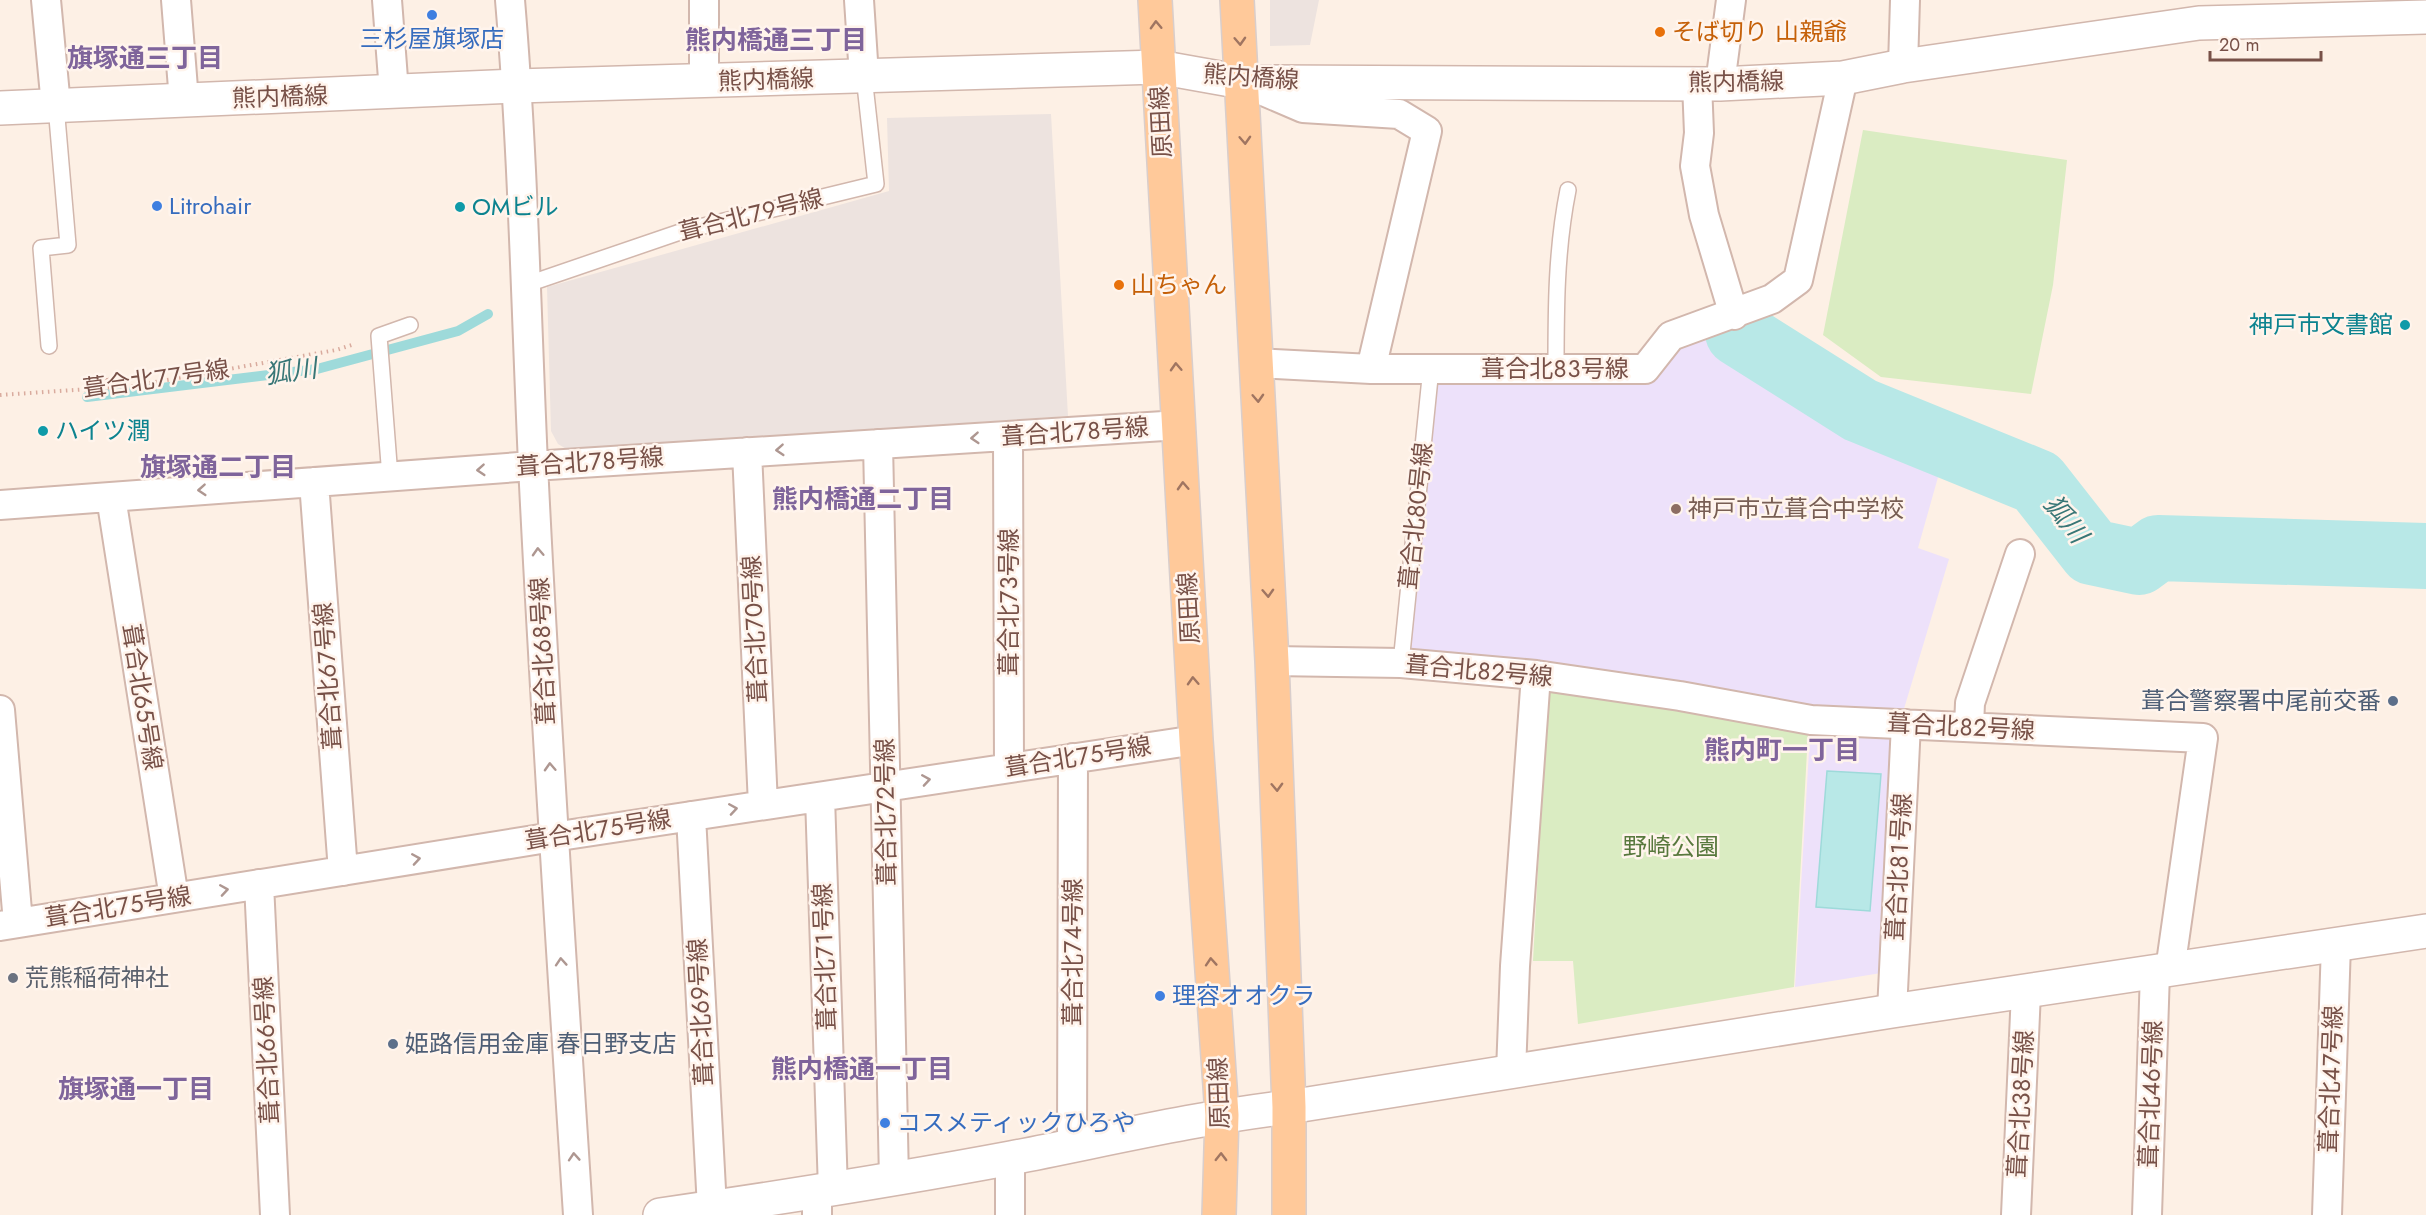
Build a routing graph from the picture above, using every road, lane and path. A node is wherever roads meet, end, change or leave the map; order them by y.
1 (46, 0) edge
2 (176, 0) edge
3 (387, 0) edge
4 (510, 0) edge
5 (704, 0) edge
6 (860, 0) edge
7 (1155, 0) edge
8 (1238, 0) edge
9 (1731, 0) edge
10 (1905, 0) edge
11 (2426, 17) edge
12 (1903, 66) junction
13 (1158, 67) junction
14 (864, 76) junction
15 (1843, 78) junction
16 (704, 81) junction
17 (1242, 82) junction
18 (1708, 83) junction
19 (517, 86) junction
20 (394, 92) junction
21 (184, 101) junction
22 (56, 106) junction
23 (0, 108) edge
24 (1568, 190) dead end
25 (525, 285) junction
26 (1734, 315) junction
27 (410, 325) dead end
28 (49, 346) dead end
29 (381, 346) junction
30 (1256, 363) junction
31 (1431, 368) junction
32 (1371, 369) junction
33 (1556, 369) junction
34 (107, 378) dead end
35 (108, 388) junction
36 (0, 395) edge
37 (1180, 425) junction
38 (1008, 436) junction
39 (878, 444) junction
40 (747, 452) junction
41 (533, 466) junction
42 (390, 477) junction
43 (314, 482) junction
44 (111, 497) junction
45 (0, 505) edge
46 (2020, 554) dead end
47 (1272, 661) junction
48 (1401, 663) junction
49 (1536, 675) junction
50 (0, 710) edge
51 (1906, 724) junction
52 (1969, 727) junction
53 (1196, 740) junction
54 (1073, 758) junction
55 (1010, 768) junction
56 (885, 786) junction
57 (820, 797) junction
58 (763, 805) junction
59 (691, 816) junction
60 (554, 837) junction
61 (343, 871) junction
62 (259, 884) junction
63 (174, 898) junction
64 (9, 925) edge
65 (2426, 931) edge
66 (2336, 944) junction
67 (2162, 971) junction
68 (2026, 992) junction
69 (1892, 1011) junction
70 (1510, 1072) junction
71 (1289, 1107) junction
72 (1222, 1115) junction
73 (1072, 1145) junction
74 (1010, 1158) junction
75 (894, 1179) junction
76 (822, 1199) edge
77 (712, 1208) junction
78 (275, 1215) edge
79 (578, 1215) edge
80 (660, 1215) edge
81 (1010, 1215) edge
82 (1219, 1215) edge
83 (1289, 1215) edge
84 (2016, 1215) edge
85 (2147, 1215) edge
86 (2327, 1215) edge

1 - 22 street
2 - 21 street
3 - 20 street
4 - 19 street, 葺合北６８号線
5 - 16 street
6 - 14 street
13 -> 7 main road, 原田線
8 -> 17 main road
9 - 18 street
10 - 12 street
11 - 12 street, 熊内橋線
12 - 15 street, 熊内橋線
13 - 14 street, 熊内橋線
13 - 17 street, 熊内橋線
37 -> 13 main road, 原田線
14 - 16 street, 熊内橋線
14 - 25 lane, 葺合北７９号線
15 - 18 street, 熊内橋線
15 - 26 street, 葺合北８３号線
16 - 19 street, 熊内橋線
17 - 18 street, 熊内橋線
17 -> 30 main road
17 - 32 street
18 - 26 street
19 - 20 street, 熊内橋線
19 - 25 street, 葺合北６８号線
20 - 21 street, 熊内橋線
21 - 22 street, 熊内橋線
22 - 23 street, 熊内橋線
22 - 28 lane
24 - 33 lane
25 - 41 street, 葺合北６８号線
26 - 33 street, 葺合北８３号線
27 - 29 lane
29 - 35 path, 葺合北７７号線
29 - 42 lane
30 - 32 street, 葺合北８３号線
30 -> 47 main road
31 - 32 street, 葺合北８３号線
31 - 33 street, 葺合北８３号線
31 - 48 lane, 葺合北８０号線
34 - 35 path
35 - 36 path, 葺合北７７号線
37 - 38 street, 葺合北７８号線
53 -> 37 main road, 原田線
38 -> 39 street, 葺合北７８号線
38 - 55 street, 葺合北７３号線
39 -> 40 street, 葺合北７８号線
39 - 56 street, 葺合北７２号線
40 - 41 street, 葺合北７８号線
40 - 58 street, 葺合北７０号線
41 -> 42 street, 葺合北７８号線
60 -> 41 street, 葺合北６８号線
42 - 43 street, 葺合北７８号線
43 -> 44 street, 葺合北７８号線
43 - 61 street, 葺合北６７号線
44 - 45 street, 葺合北７８号線
44 - 63 street, 葺合北６５号線
46 - 52 street
47 - 48 street, 葺合北８２号線
47 -> 71 main road
48 - 49 street, 葺合北８２号線
49 - 51 street, 葺合北８２号線
49 - 70 street
50 - 64 street
51 - 52 street, 葺合北８２号線
51 - 69 street, 葺合北８１号線
52 - 67 street, 葺合北８２号線
53 - 54 street, 葺合北７５号線
72 -> 53 main road, 原田線
54 - 55 street, 葺合北７５号線
54 - 73 street, 葺合北７４号線
56 -> 55 street, 葺合北７５号線
56 - 57 street, 葺合北７５号線
56 - 75 street, 葺合北７２号線
57 - 58 street, 葺合北７５号線
57 - 76 street, 葺合北７１号線
59 -> 58 street, 葺合北７５号線
59 - 60 street, 葺合北７５号線
59 - 77 street, 葺合北６９号線
61 -> 60 street, 葺合北７５号線
79 -> 60 street, 葺合北６８号線
61 - 62 street, 葺合北７５号線
63 -> 62 street, 葺合北７５号線
62 - 78 street, 葺合北６６号線
63 - 64 street, 葺合北７５号線
65 - 66 street
66 - 67 street
66 - 86 street, 葺合北４７号線
67 - 68 street
67 - 85 street, 葺合北４６号線
68 - 69 street
68 - 84 street, 葺合北３８号線
69 - 70 street
70 - 71 street
71 - 72 street
71 - 83 main road
72 - 73 street
82 -> 72 main road, 原田線
73 - 74 street
74 - 75 street
74 - 81 street
75 - 76 street
76 - 77 street
77 - 80 street

